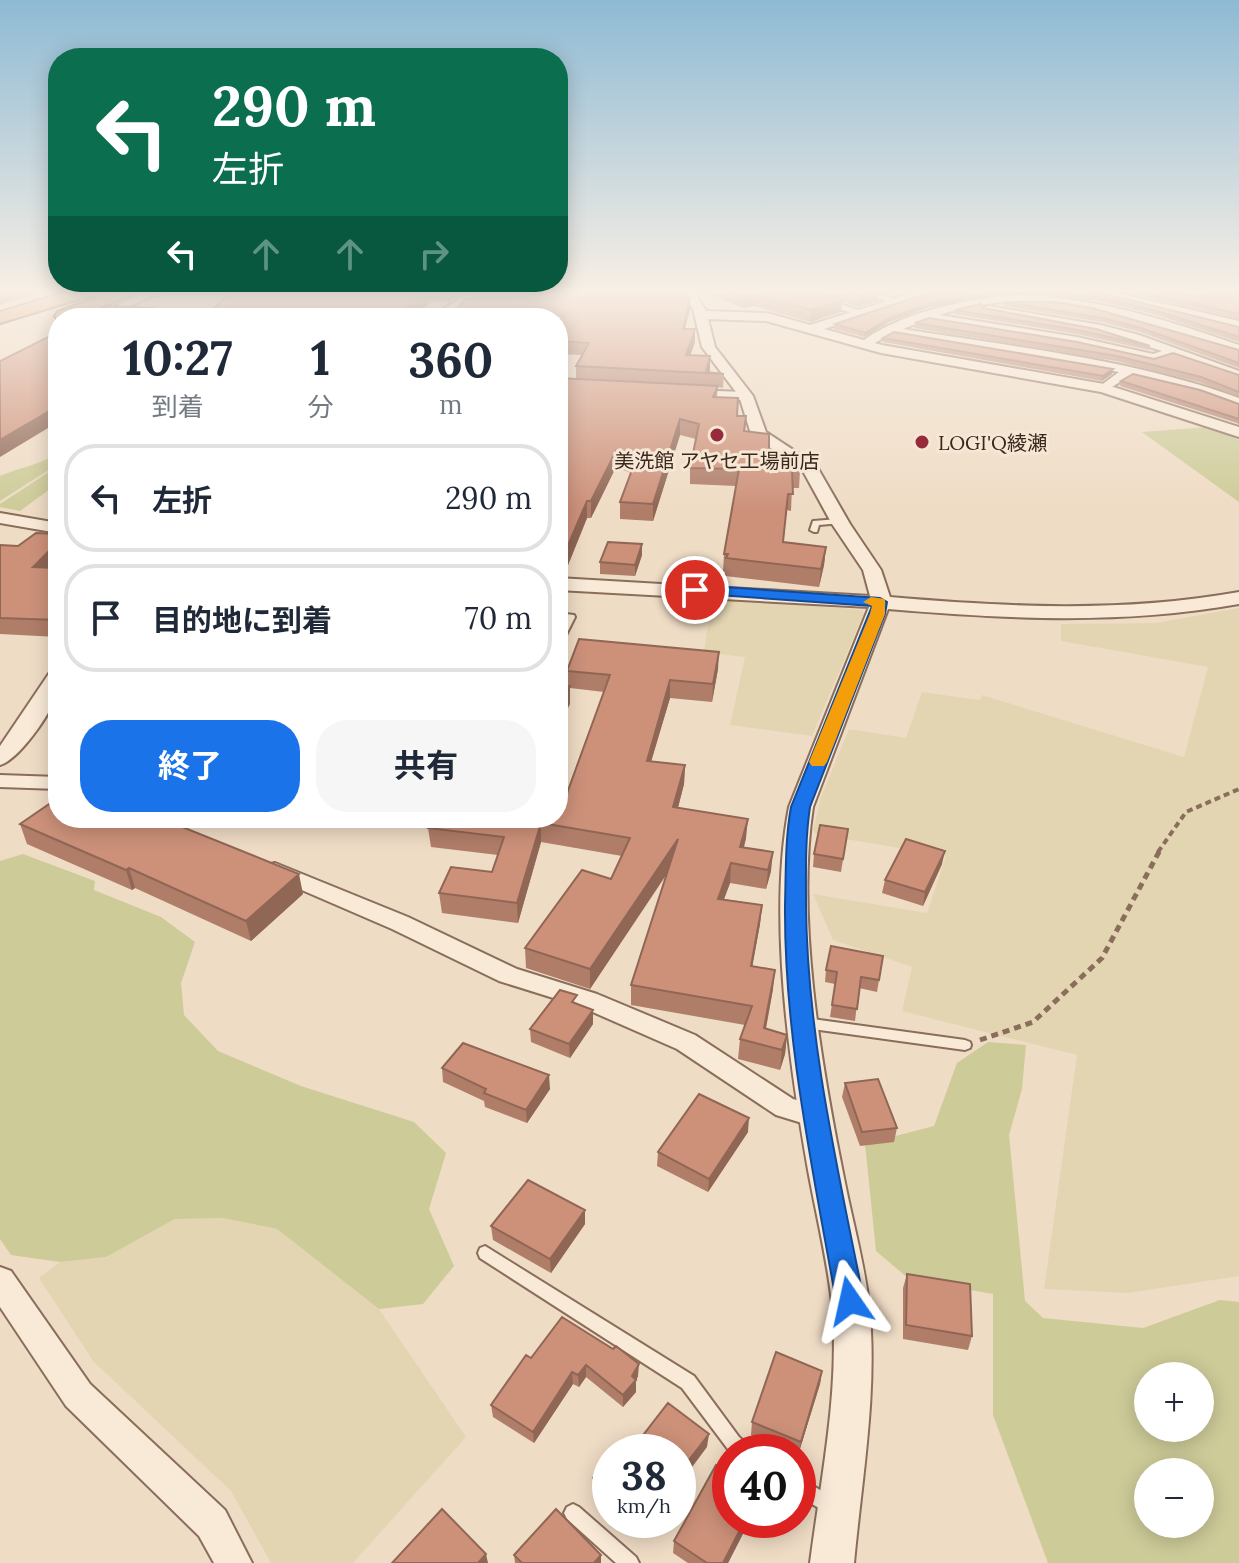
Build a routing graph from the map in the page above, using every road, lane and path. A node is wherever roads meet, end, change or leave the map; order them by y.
1 (722, 364) edge
2 (969, 364) edge
3 (1094, 364) edge
4 (1210, 364) edge
5 (1129, 371) junction
6 (1239, 375) edge
7 (1104, 388) junction
8 (684, 393) edge
9 (746, 396) junction
10 (1239, 402) edge
11 (1239, 432) edge
12 (0, 518) edge
13 (48, 526) edge
14 (568, 584) edge
15 (1239, 598) edge
16 (880, 602) junction
17 (48, 692) edge
18 (0, 758) edge
19 (0, 781) edge
20 (48, 783) edge
21 (1239, 789) edge
22 (254, 861) edge
23 (805, 1023) junction
24 (965, 1045) joint
25 (815, 1116) junction
26 (485, 1253) dead end
27 (0, 1281) edge
28 (729, 1434) edge
29 (816, 1497) edge
30 (838, 1510) junction
31 (573, 1513) dead end
32 (234, 1563) edge
33 (630, 1563) edge
34 (832, 1563) edge

1 - 9 street
2 - 7 street
3 - 5 street
4 - 6 street
5 - 7 street
5 - 10 street
7 - 11 street
8 - 9 street
9 - 16 street
12 - 13 street
14 - 16 street
15 - 16 street
16 - 23 street
17 - 18 street
19 - 20 street
21 - 24 path
22 - 25 street
23 - 24 lane
23 - 25 street
25 - 30 street
26 - 28 lane
27 - 32 street
29 - 30 lane
30 - 34 street
31 - 33 lane

